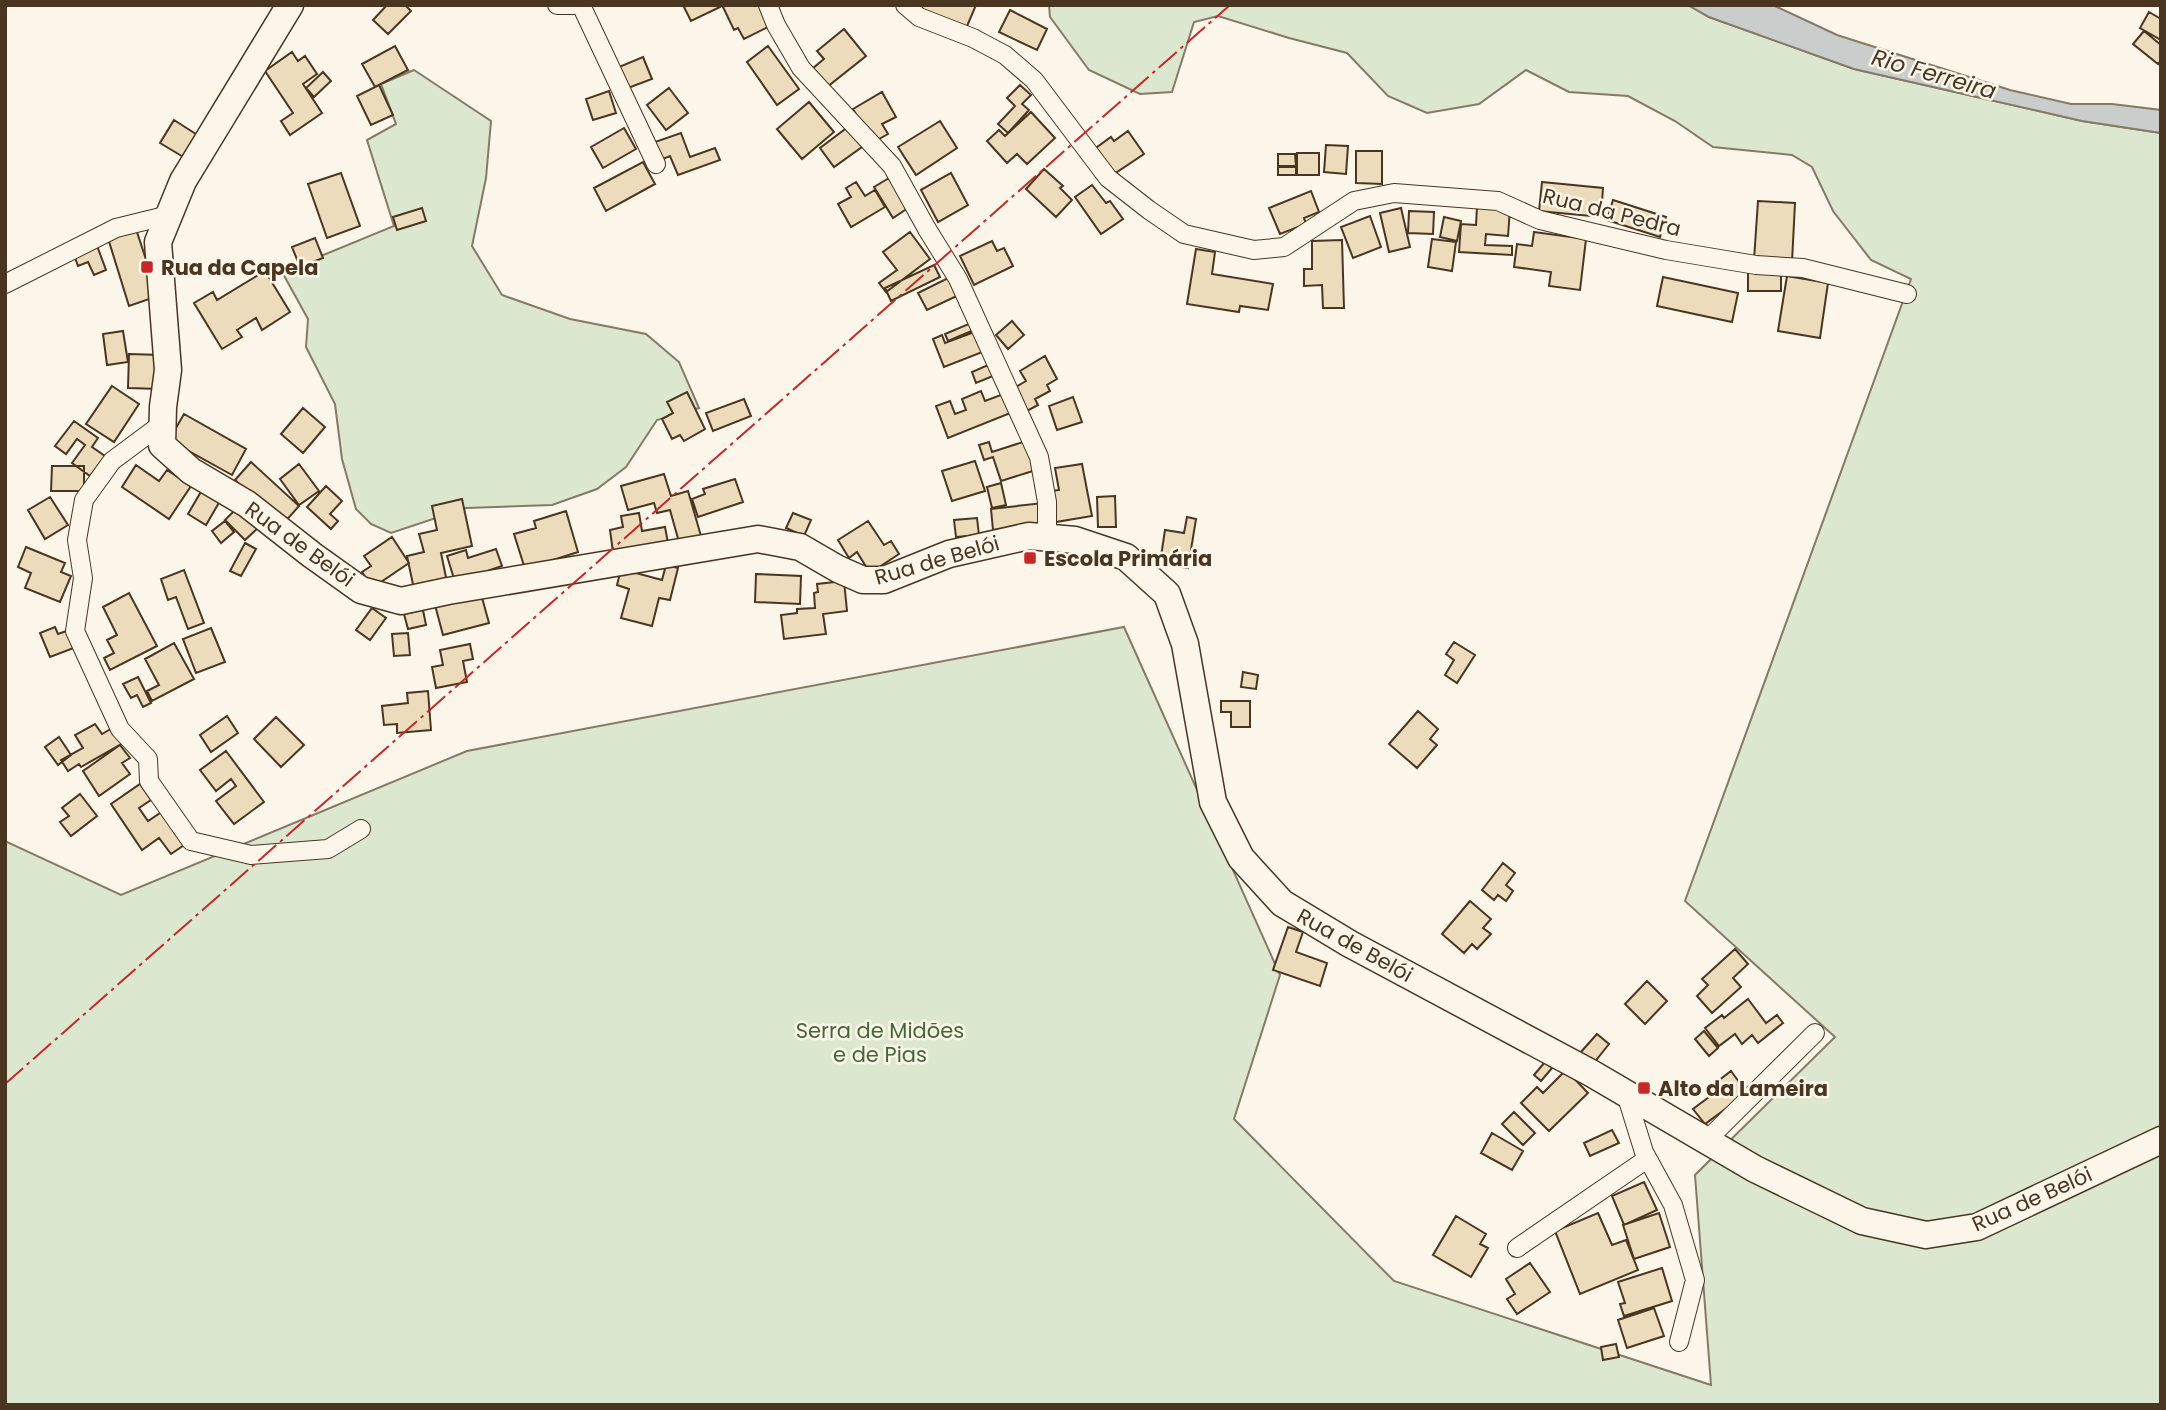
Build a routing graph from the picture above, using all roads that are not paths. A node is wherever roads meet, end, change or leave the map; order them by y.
1 (290, 5) edge
2 (557, 5) edge
3 (575, 5) edge
4 (582, 5) edge
5 (768, 5) edge
6 (905, 5) edge
7 (656, 164) dead end
8 (169, 215) junction
9 (5, 284) edge
10 (1907, 294) dead end
11 (163, 423) junction
12 (1047, 538) junction
13 (361, 829) dead end
14 (1815, 1033) dead end
15 (1626, 1094) junction
16 (2161, 1140) edge
17 (1706, 1141) junction
18 (1647, 1158) junction
19 (1517, 1248) dead end
20 (1679, 1342) dead end

1 - 8 street, Rua de Belói
2 - 3 street
4 - 7 street
5 - 12 street
6 - 10 street, Rua da Pedra
8 - 9 street
8 - 11 street, Rua de Belói
11 - 12 street, Rua de Belói
11 - 13 street
12 - 15 street, Rua de Belói
14 - 17 street
15 - 17 street, Rua de Belói
15 - 18 street
16 - 17 street, Rua de Belói
18 - 19 street
18 - 20 street

